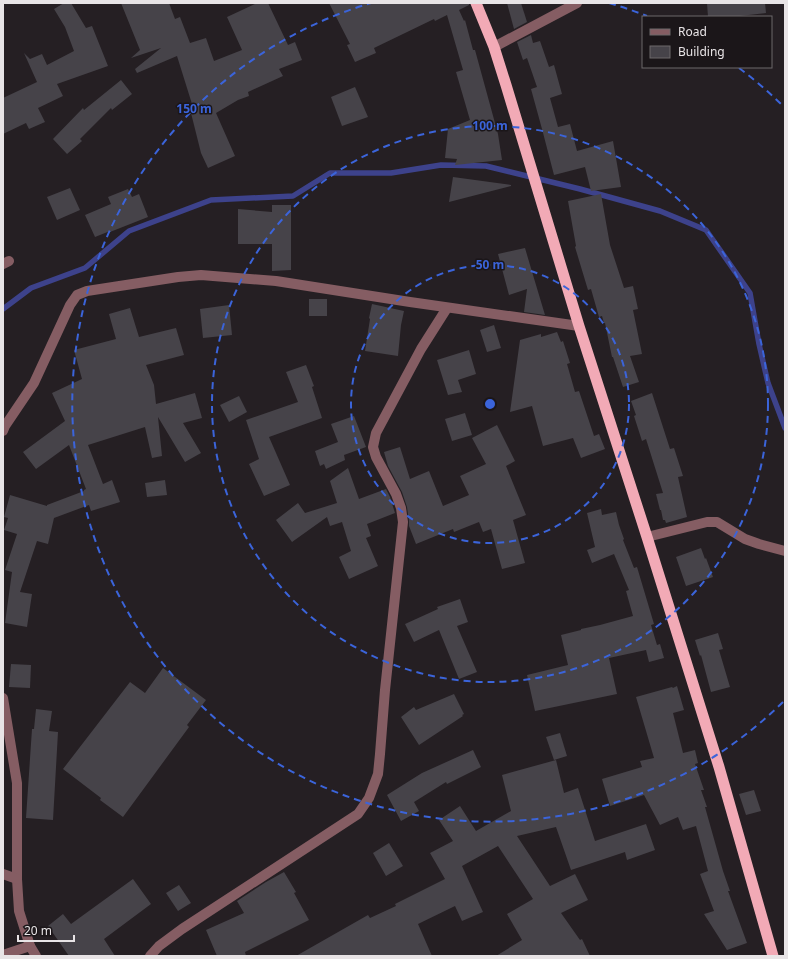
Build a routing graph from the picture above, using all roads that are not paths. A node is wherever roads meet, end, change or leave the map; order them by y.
1 (476, 3) edge
2 (577, 3) edge
3 (494, 47) junction
4 (447, 308) junction
5 (579, 326) junction
6 (3, 430) edge
7 (647, 537) junction
8 (785, 551) edge
9 (3, 698) edge
10 (3, 874) edge
11 (17, 879) junction
12 (30, 946) junction
13 (3, 955) edge
14 (36, 956) edge
15 (150, 956) edge
16 (774, 956) edge

1 - 3 highway
2 - 3 street
3 - 5 highway
4 - 5 street
4 - 6 street
4 - 15 street
5 - 7 highway
7 - 8 street
7 - 16 highway
9 - 11 street
10 - 11 street
11 - 12 street
12 - 13 street
12 - 14 street

